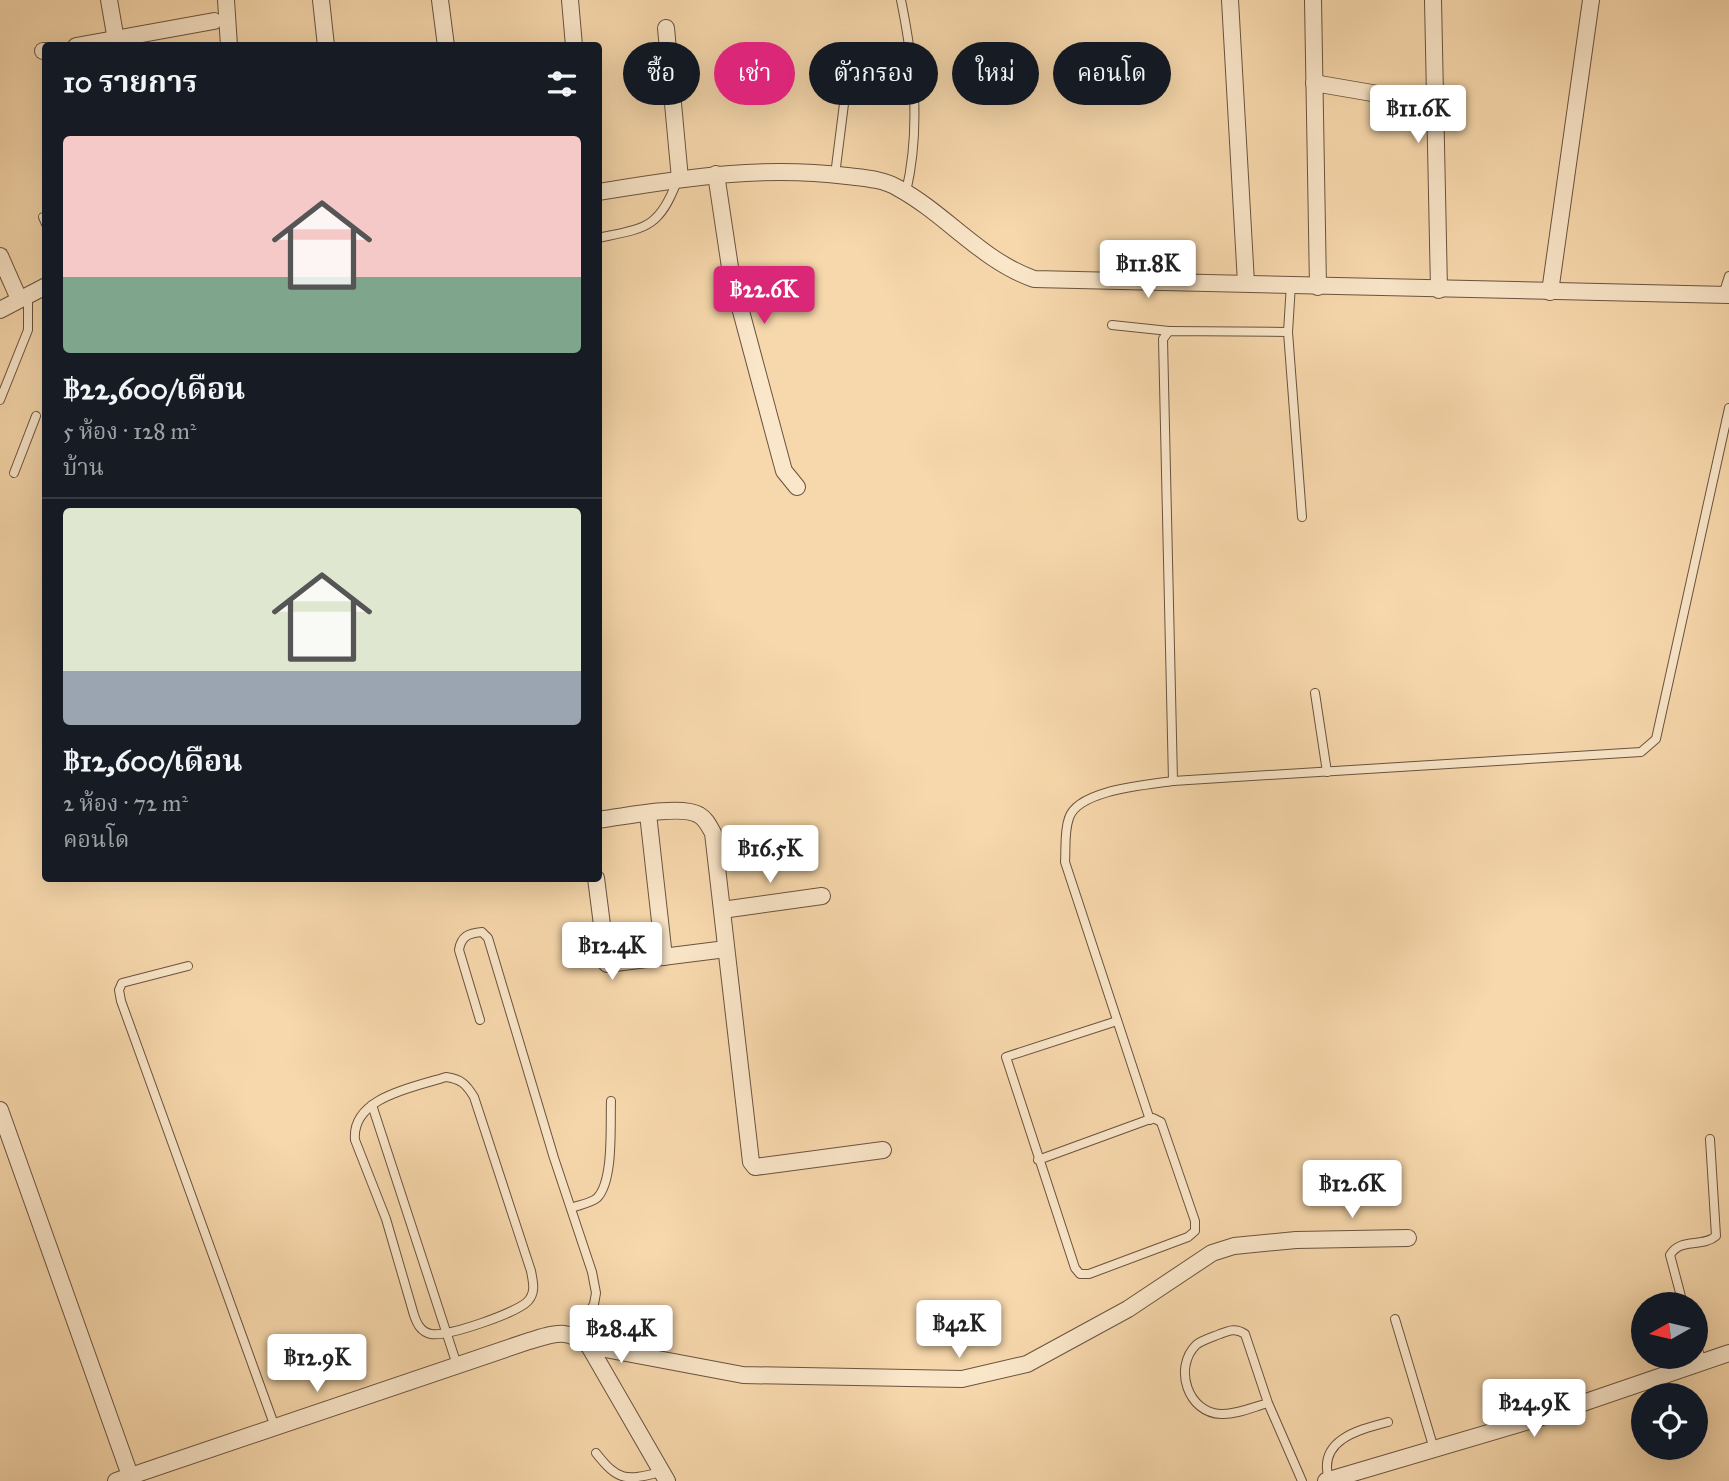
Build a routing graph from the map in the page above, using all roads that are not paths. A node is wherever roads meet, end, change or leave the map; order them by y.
1 (109, 0) edge
2 (226, 0) edge
3 (321, 0) edge
4 (440, 0) edge
5 (570, 0) edge
6 (901, 0) edge
7 (1230, 0) edge
8 (1313, 0) edge
9 (1433, 0) edge
10 (1591, 0) edge
11 (214, 21) dead end
12 (666, 28) dead end
13 (116, 42) edge
14 (229, 42) edge
15 (326, 42) edge
16 (445, 42) edge
17 (574, 42) edge
18 (1314, 83) junction
19 (1436, 104) junction
20 (844, 105) edge
21 (716, 174) junction
22 (835, 174) junction
23 (679, 179) junction
24 (602, 191) edge
25 (906, 192) junction
26 (602, 237) edge
27 (0, 256) edge
28 (1729, 276) edge
29 (1246, 284) junction
30 (1291, 284) junction
31 (1318, 287) junction
32 (42, 288) edge
33 (1439, 290) junction
34 (1550, 292) junction
35 (1726, 295) edge
36 (23, 297) junction
37 (0, 310) edge
38 (1112, 325) dead end
39 (1169, 331) junction
40 (1287, 332) junction
41 (3, 387) edge
42 (0, 400) edge
43 (1729, 408) edge
44 (36, 416) dead end
45 (14, 473) dead end
46 (797, 487) dead end
47 (1301, 517) dead end
48 (1314, 694) dead end
49 (1327, 772) junction
50 (1173, 781) junction
51 (648, 814) junction
52 (602, 820) edge
53 (597, 882) edge
54 (822, 896) dead end
55 (722, 909) junction
56 (726, 949) junction
57 (664, 957) junction
58 (188, 966) dead end
59 (480, 1020) dead end
60 (1117, 1021) junction
61 (611, 1101) dead end
62 (372, 1105) junction
63 (0, 1110) edge
64 (1150, 1120) junction
65 (1710, 1139) dead end
66 (883, 1150) dead end
67 (1038, 1160) junction
68 (571, 1208) junction
69 (1408, 1238) dead end
70 (1680, 1292) edge
71 (1395, 1319) dead end
72 (447, 1334) junction
73 (575, 1335) junction
74 (589, 1346) junction
75 (1729, 1353) edge
76 (1708, 1361) edge
77 (457, 1366) junction
78 (1684, 1369) edge
79 (1268, 1402) junction
80 (1388, 1422) dead end
81 (275, 1427) junction
82 (1434, 1449) junction
83 (596, 1452) dead end
84 (664, 1477) edge
85 (126, 1479) edge
86 (1303, 1481) edge
87 (1327, 1481) edge

1 - 13 street
2 - 14 street
3 - 15 street
4 - 16 street
5 - 17 street
6 - 25 lane
7 - 29 street
8 - 18 street
9 - 19 street
10 - 34 street
11 - 13 street
12 - 23 street
18 - 19 street
18 - 31 street
19 - 33 street
20 - 22 lane
21 - 22 street
21 - 23 street
21 - 46 street
22 - 25 street
23 - 24 street
23 - 26 lane
25 - 29 street
27 - 36 street
28 - 35 lane
29 - 30 street
30 - 31 street
30 - 40 lane
31 - 33 street
32 - 36 street
33 - 34 street
34 - 35 street
36 - 37 street
36 - 41 lane
38 - 39 lane
39 - 40 lane
39 - 50 lane
40 - 47 lane
41 - 42 lane
43 - 49 lane
44 - 45 lane
48 - 49 lane
49 - 50 lane
50 - 60 lane
51 - 52 street
51 - 55 street
51 - 57 street
53 - 57 street
54 - 55 street
55 - 56 street
56 - 57 street
56 - 66 street
58 - 81 lane
59 - 68 lane
60 - 64 lane
60 - 67 lane
61 - 68 lane
62 - 72 lane
62 - 72 lane
62 - 72 lane
63 - 85 street
64 - 67 lane
64 - 67 lane
65 - 70 lane
68 - 73 lane
69 - 74 street
71 - 82 lane
72 - 77 lane
73 - 74 street
73 - 77 street
74 - 84 street
75 - 76 street
77 - 81 street
78 - 82 street
79 - 79 lane
79 - 86 lane
80 - 87 lane
81 - 85 street
82 - 87 street
83 - 84 lane

